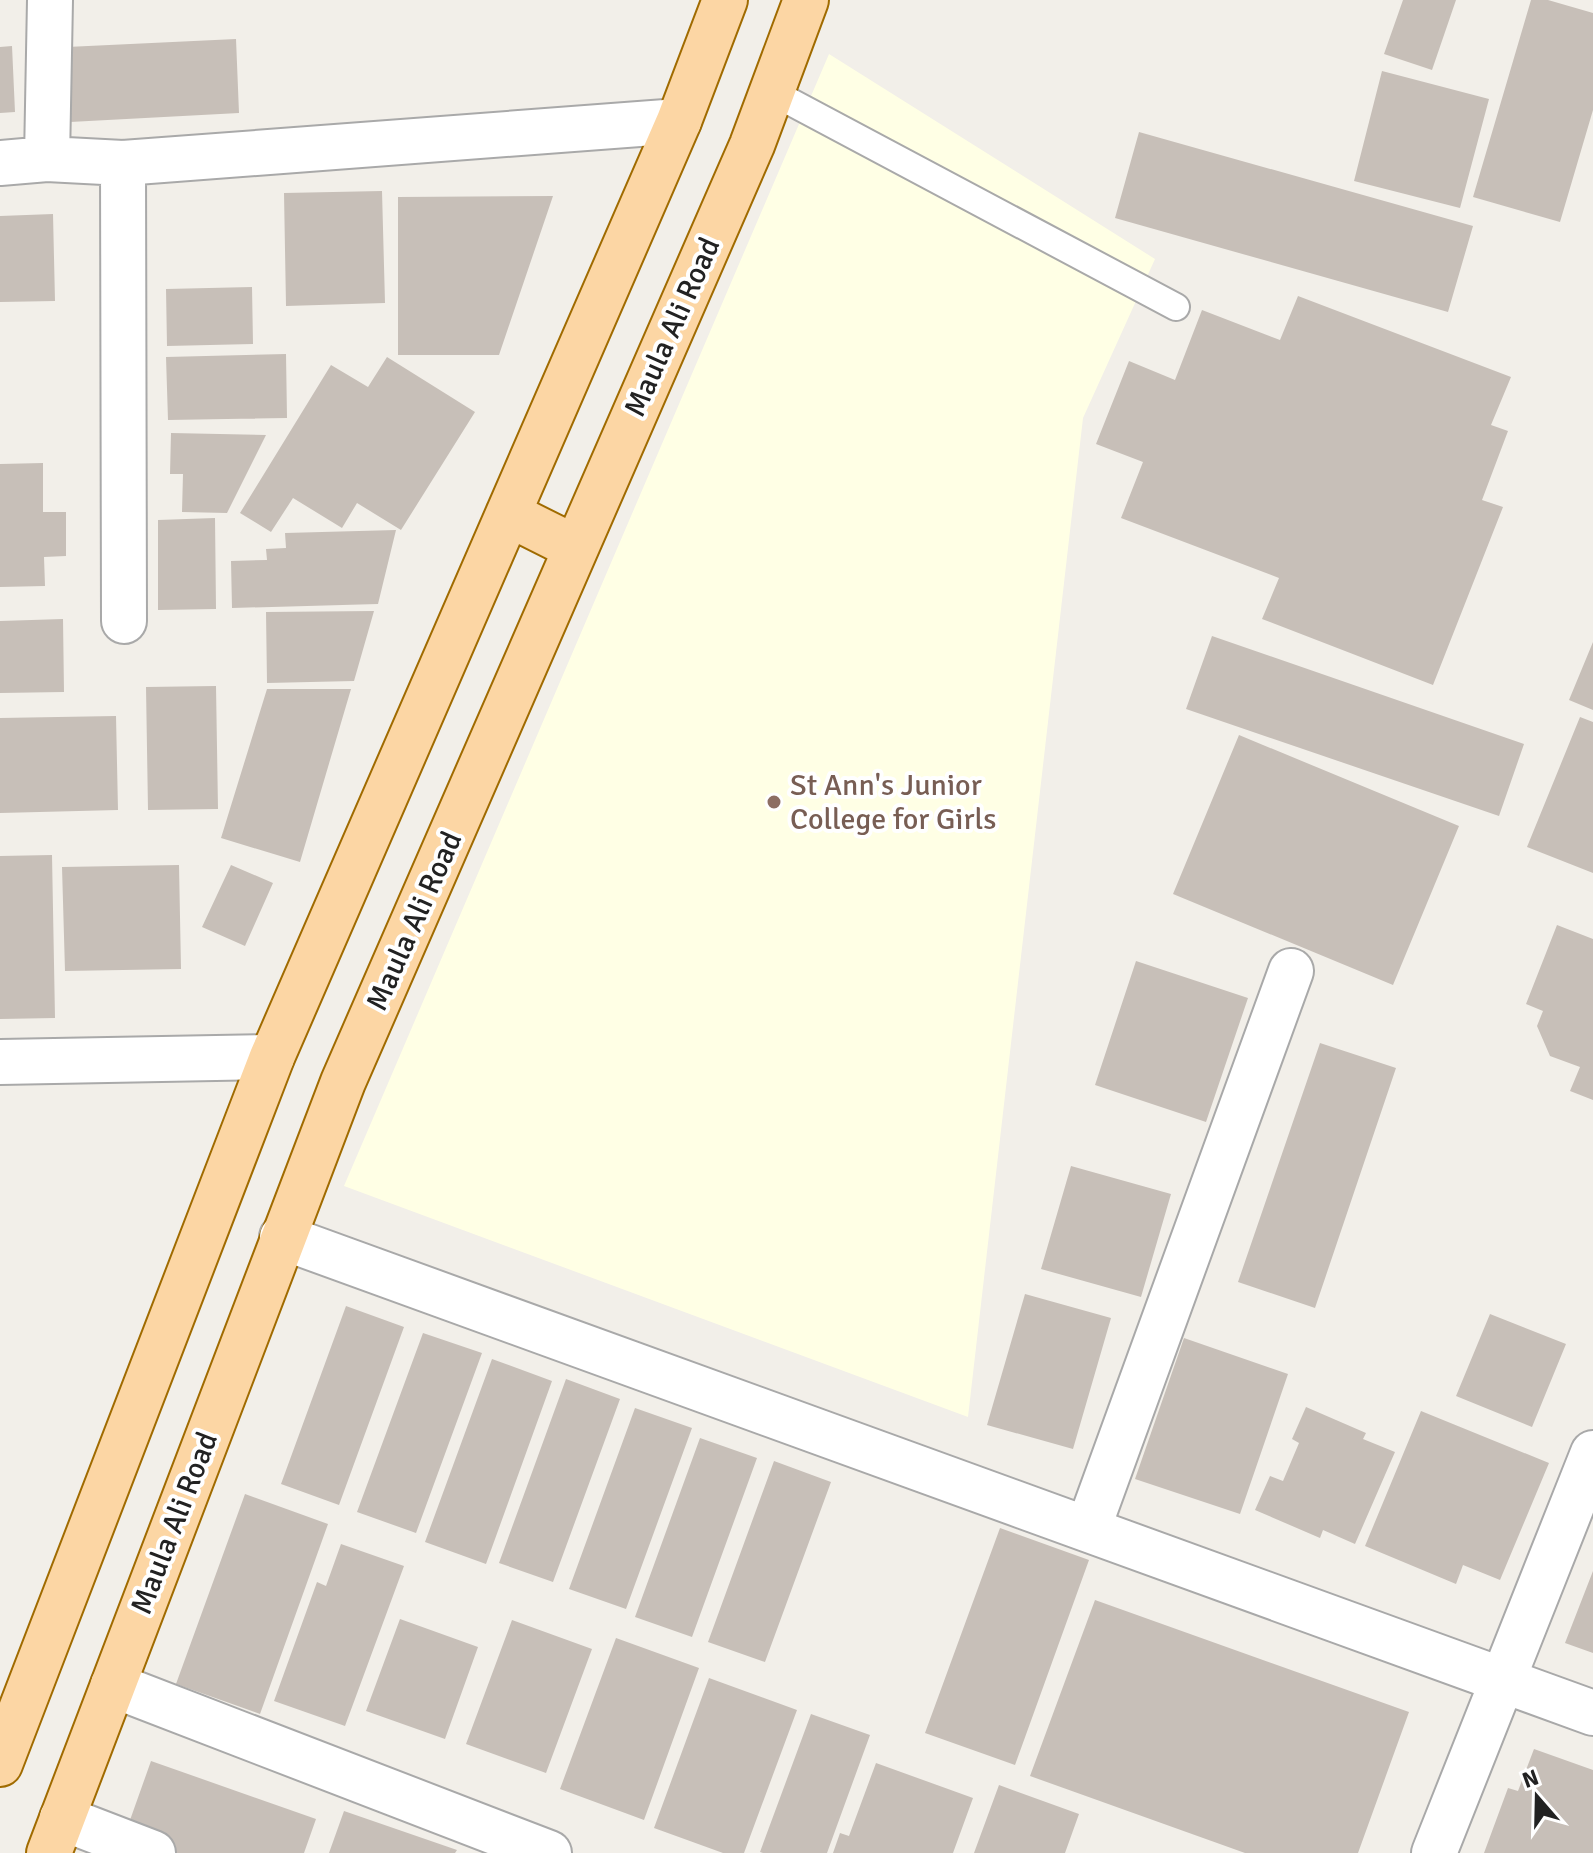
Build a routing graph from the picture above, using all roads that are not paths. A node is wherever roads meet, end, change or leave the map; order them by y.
1 (50, 0) edge
2 (725, 0) edge
3 (806, 0) edge
4 (772, 92) junction
5 (679, 121) junction
6 (47, 159) junction
7 (0, 163) edge
8 (123, 163) junction
9 (1176, 307) dead end
10 (508, 514) junction
11 (576, 548) junction
12 (124, 621) dead end
13 (1291, 971) dead end
14 (272, 1057) junction
15 (0, 1062) edge
16 (282, 1237) junction
17 (1593, 1453) edge
18 (1088, 1529) junction
19 (1503, 1680) junction
20 (113, 1685) junction
21 (1593, 1713) edge
22 (0, 1764) edge
23 (55, 1836) edge
24 (153, 1853) edge
25 (549, 1853) edge
26 (1434, 1853) edge

1 - 6 street
2 - 5 main road
3 - 4 main road, Maula Ali Road
4 - 9 lane
4 - 11 main road, Maula Ali Road
5 - 8 street
5 - 10 main road
6 - 7 street
6 - 8 street
8 - 12 street
10 - 11 main road
10 - 14 main road
11 - 16 main road, Maula Ali Road
13 - 18 street
14 - 15 street
14 - 22 main road
16 - 18 street
16 - 20 main road, Maula Ali Road
17 - 19 street
18 - 19 street
19 - 21 street
19 - 26 street
20 - 23 main road, Maula Ali Road
20 - 25 street
23 - 24 street

